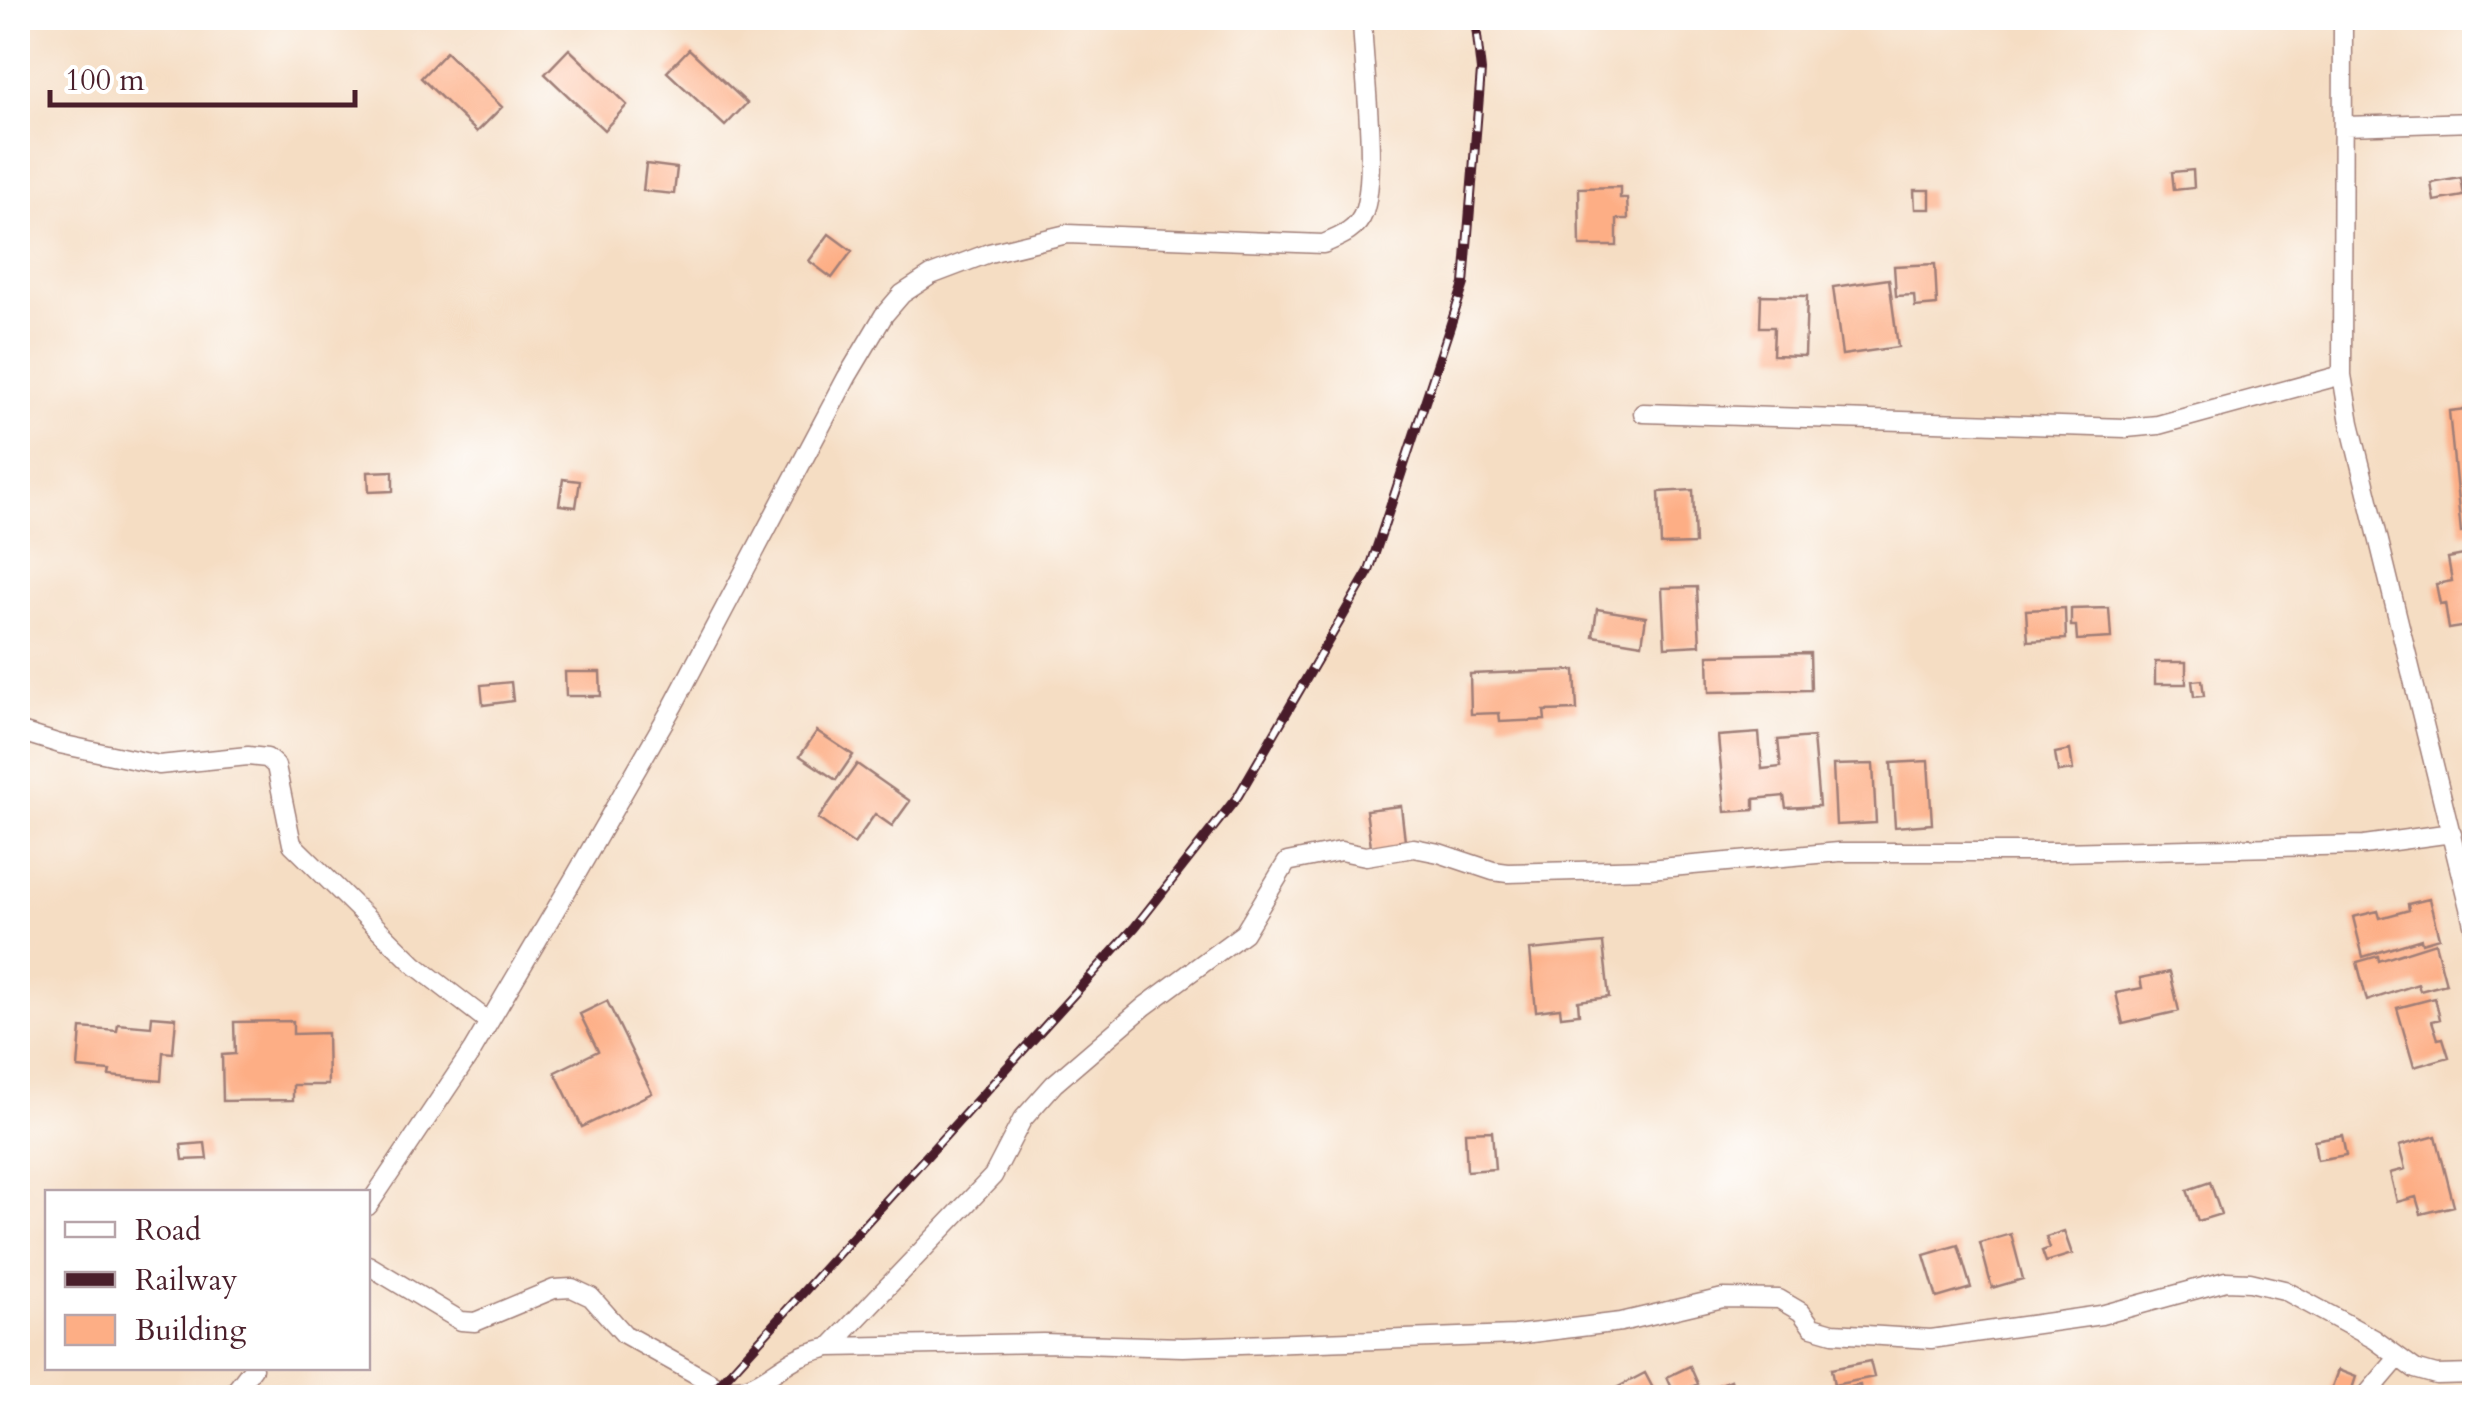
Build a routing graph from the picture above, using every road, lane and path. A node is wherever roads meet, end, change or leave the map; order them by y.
1 (1362, 18) edge
2 (2343, 18) edge
3 (2474, 122) edge
4 (2344, 126) junction
5 (2342, 376) junction
6 (1643, 413) dead end
7 (18, 730) edge
8 (2452, 834) junction
9 (2468, 872) edge
10 (2474, 928) edge
11 (489, 1022) junction
12 (370, 1203) edge
13 (370, 1266) edge
14 (830, 1347) junction
15 (2398, 1358) junction
16 (251, 1370) edge
17 (2474, 1374) edge
18 (734, 1394) edge
19 (230, 1398) edge
20 (2364, 1398) edge

1 - 11 street
2 - 4 street
3 - 4 street
4 - 5 street
5 - 6 street
5 - 8 street
7 - 11 street
8 - 9 street
8 - 14 street
9 - 10 street
11 - 12 street
13 - 18 street
14 - 15 street
14 - 18 street
15 - 17 street
15 - 20 street
16 - 19 street

